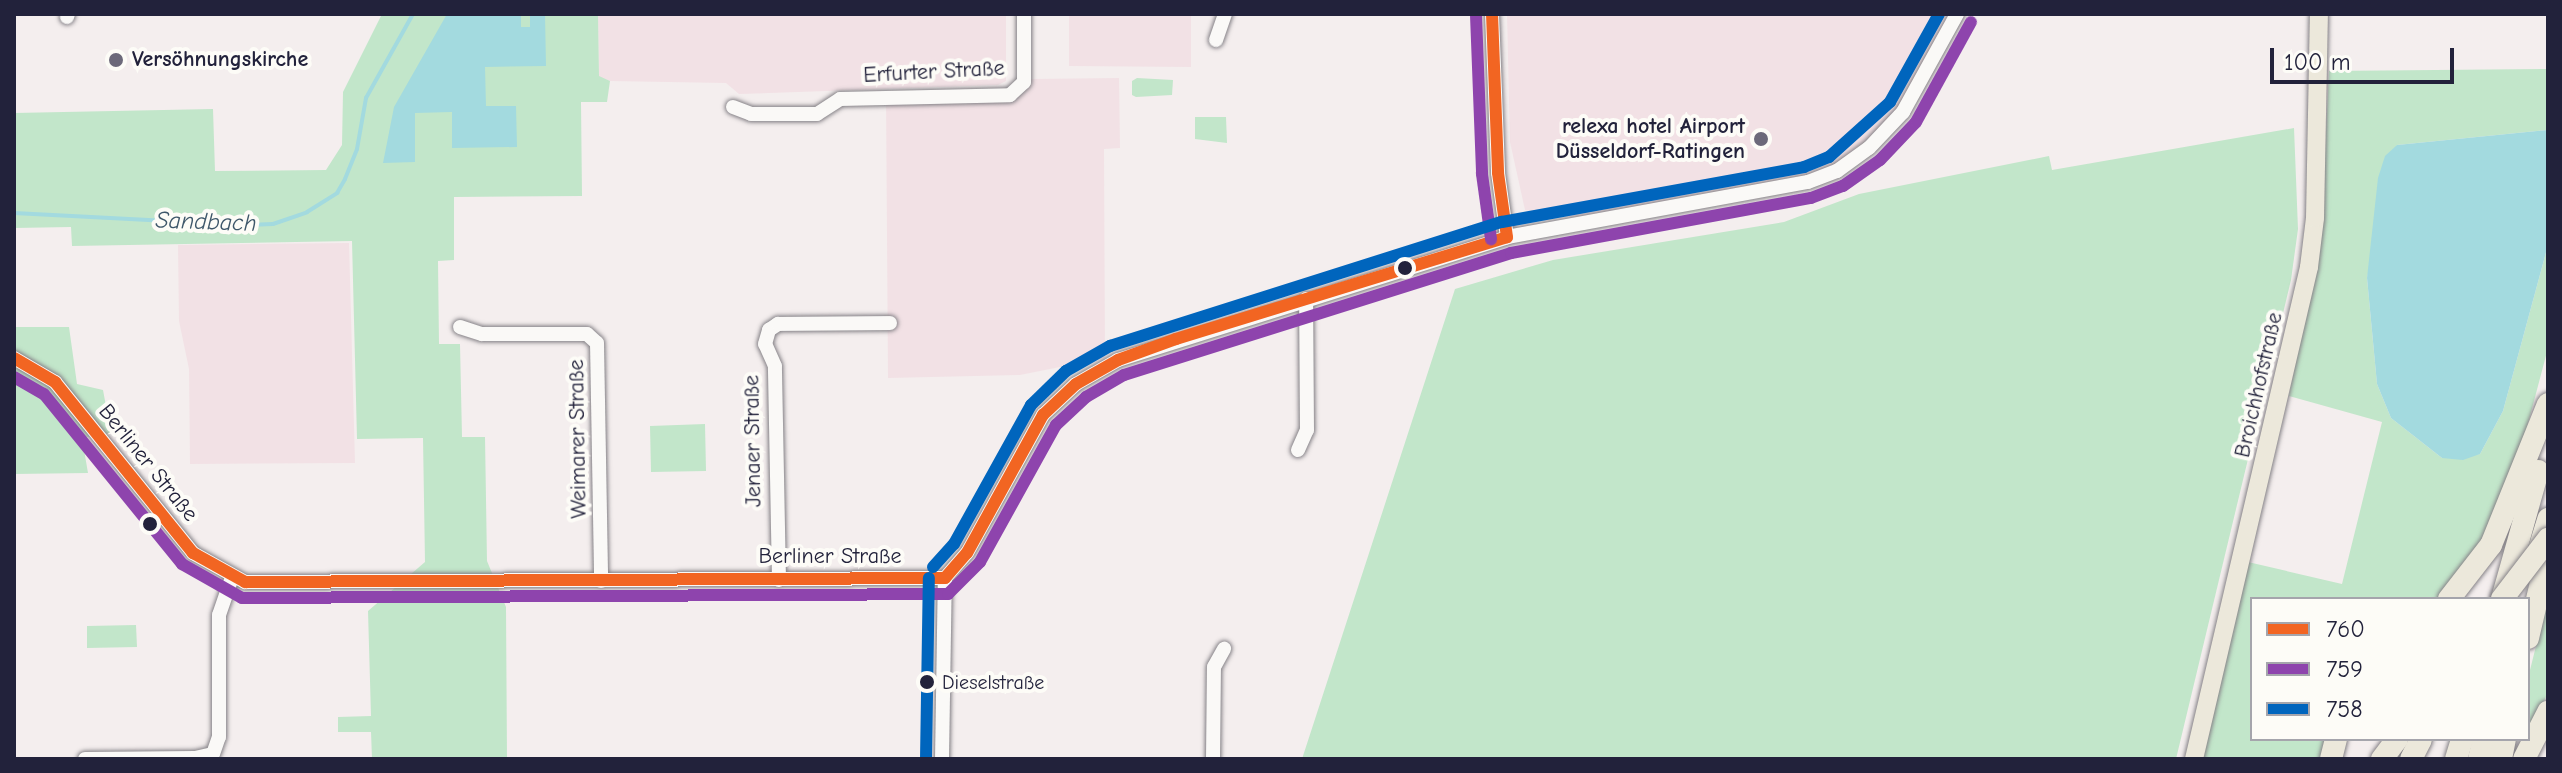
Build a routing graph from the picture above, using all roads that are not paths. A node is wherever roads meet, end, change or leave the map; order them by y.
1 (1024, 14) edge
2 (1225, 14) edge
3 (1492, 14) edge
4 (1957, 14) edge
5 (2311, 14) edge
6 (2319, 14) edge
7 (1216, 40) dead end
8 (2318, 41) junction
9 (733, 107) dead end
10 (1507, 237) junction
11 (1306, 299) junction
12 (890, 323) dead end
13 (460, 327) dead end
14 (14, 358) edge
15 (2548, 404) edge
16 (2548, 431) edge
17 (1298, 450) dead end
18 (2548, 519) edge
19 (2548, 539) edge
20 (2548, 552) edge
21 (232, 578) junction
22 (945, 578) junction
23 (779, 580) junction
24 (601, 581) junction
25 (2451, 597) edge
26 (2503, 597) edge
27 (2504, 597) edge
28 (2526, 597) edge
29 (2530, 629) edge
30 (1224, 649) dead end
31 (2548, 712) edge
32 (2396, 741) edge
33 (2420, 741) edge
34 (85, 759) edge
35 (942, 759) edge
36 (1213, 759) edge
37 (2194, 759) edge
38 (2382, 759) edge
39 (2411, 759) edge
40 (2524, 759) edge

1 - 9 street, Erfurter Straße
2 - 7 street
3 - 10 street
4 - 10 street
5 - 8 street
6 - 8 main road, Broichhofstraße
8 - 37 main road, Broichhofstraße
10 - 11 street
11 - 17 street
11 - 22 street
12 - 23 street, Jenaer Straße
13 - 24 street, Weimarer Straße
14 - 21 street, Berliner Straße
15 - 25 highway
16 - 26 highway
18 - 28 highway
19 - 27 highway, bridge
20 - 29 highway
21 - 24 street, Berliner Straße
21 - 34 street
22 - 23 street, Berliner Straße
22 - 35 street
23 - 24 street, Berliner Straße
30 - 36 street
31 - 40 highway
32 - 38 highway
33 - 39 highway

